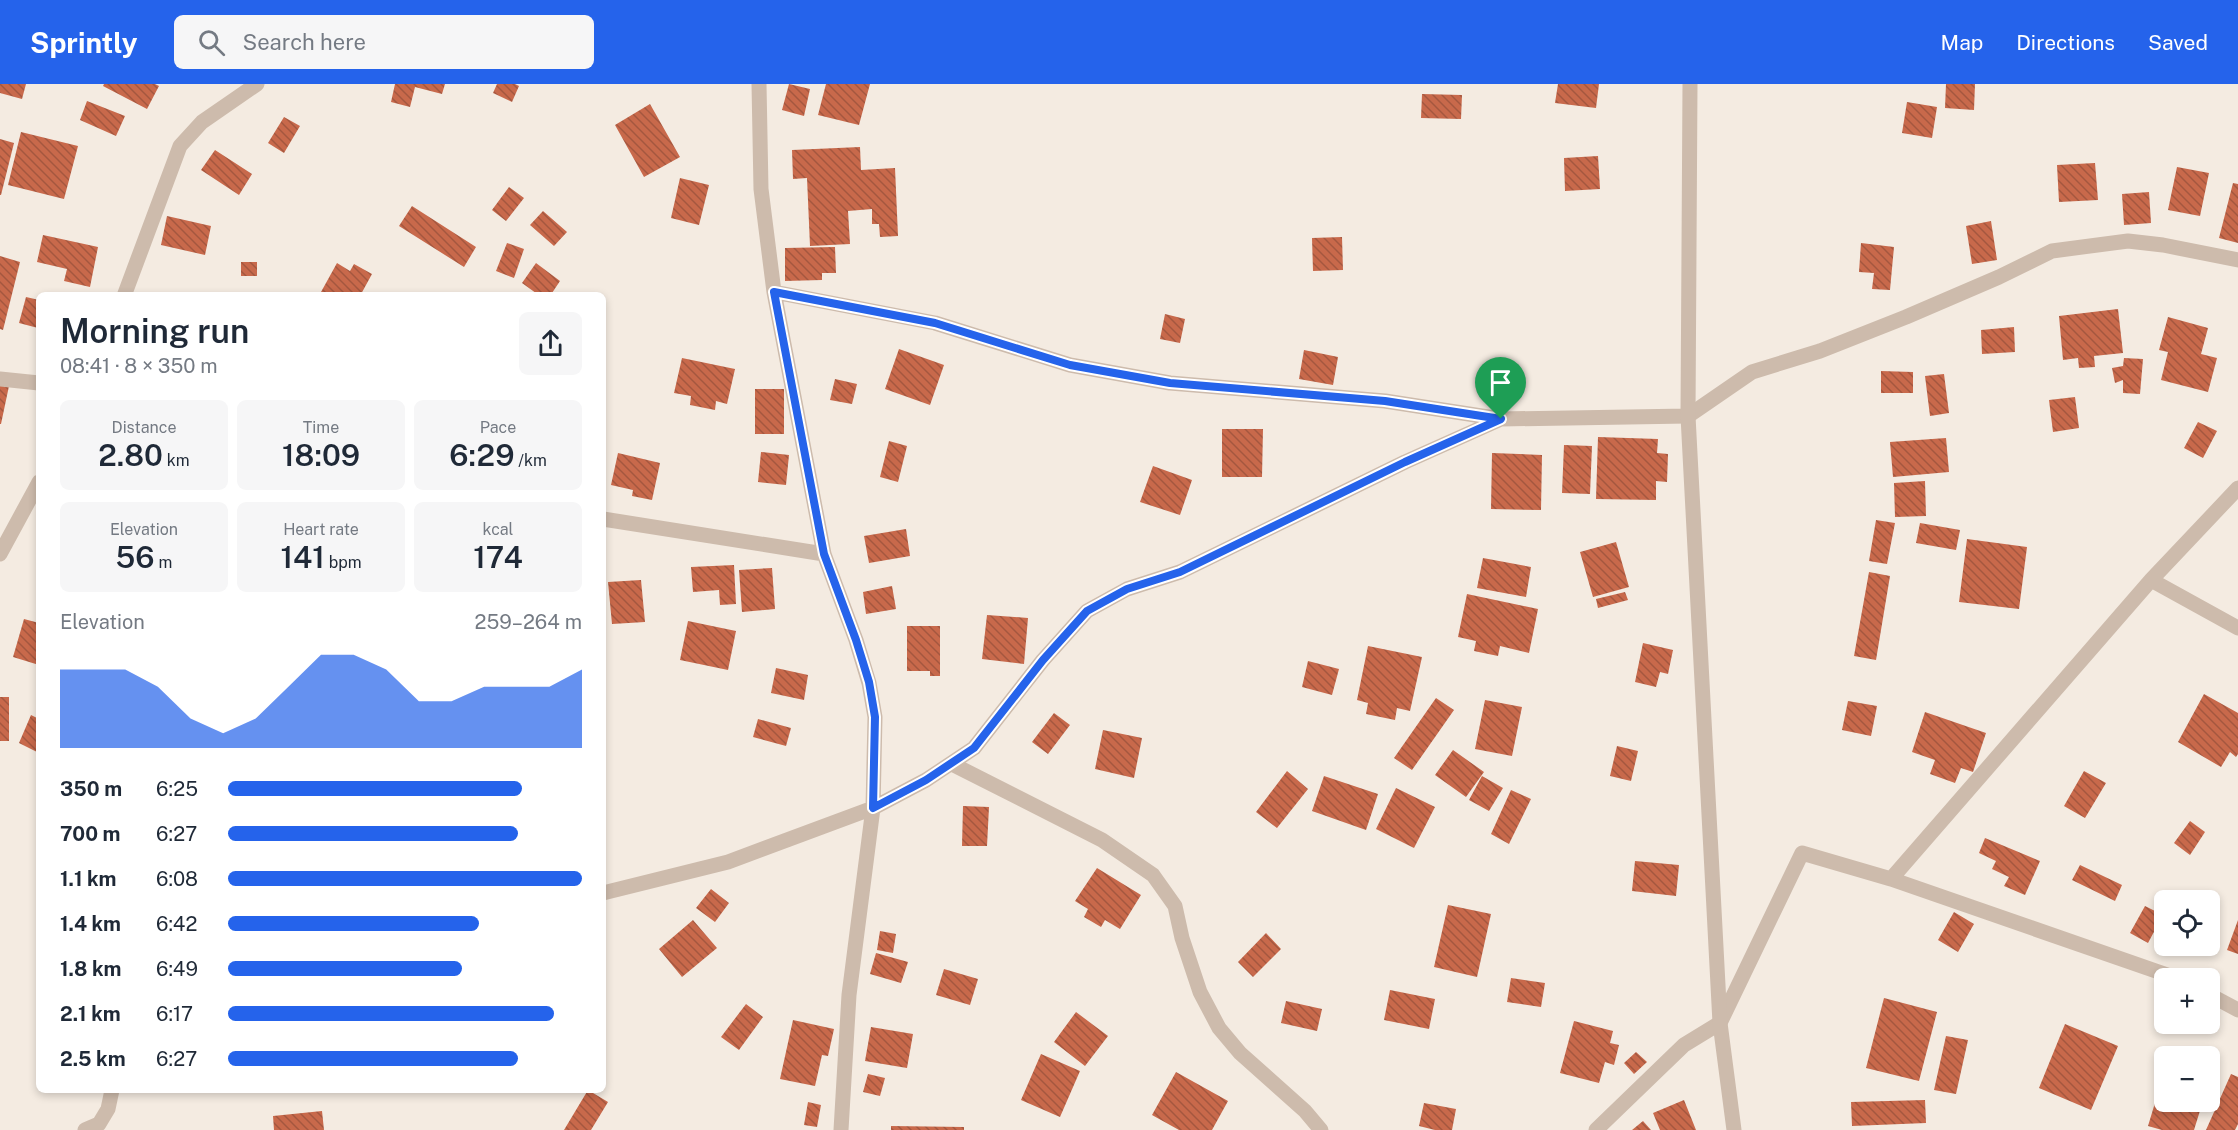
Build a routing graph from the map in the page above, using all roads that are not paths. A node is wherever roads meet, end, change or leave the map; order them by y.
1 (257, 84) edge
2 (759, 84) edge
3 (1690, 84) edge
4 (2238, 260) edge
5 (125, 292) edge
6 (774, 292) junction
7 (0, 379) edge
8 (36, 383) edge
9 (1688, 416) junction
10 (1501, 419) junction
11 (36, 488) edge
12 (2238, 488) edge
13 (606, 519) edge
14 (0, 554) edge
15 (824, 554) junction
16 (2151, 580) junction
17 (2238, 628) edge
18 (952, 764) junction
19 (873, 808) junction
20 (1891, 879) junction
21 (606, 892) edge
22 (2154, 970) edge
23 (2220, 1000) edge
24 (2238, 1010) edge
25 (1720, 1023) junction
26 (111, 1093) edge
27 (85, 1130) edge
28 (841, 1130) edge
29 (1321, 1130) edge
30 (1596, 1130) edge
31 (1734, 1130) edge

1 - 5 street
2 - 6 street
3 - 9 street
4 - 9 street
6 - 10 street
6 - 15 street
7 - 8 street
9 - 10 street
9 - 25 street
10 - 18 street
11 - 14 street
12 - 16 street
13 - 15 street
15 - 19 street
16 - 17 street
16 - 20 street
18 - 19 street
18 - 29 street
19 - 21 street
19 - 28 street
20 - 22 street
20 - 25 street
23 - 24 street
25 - 30 street
25 - 31 street
26 - 27 street

